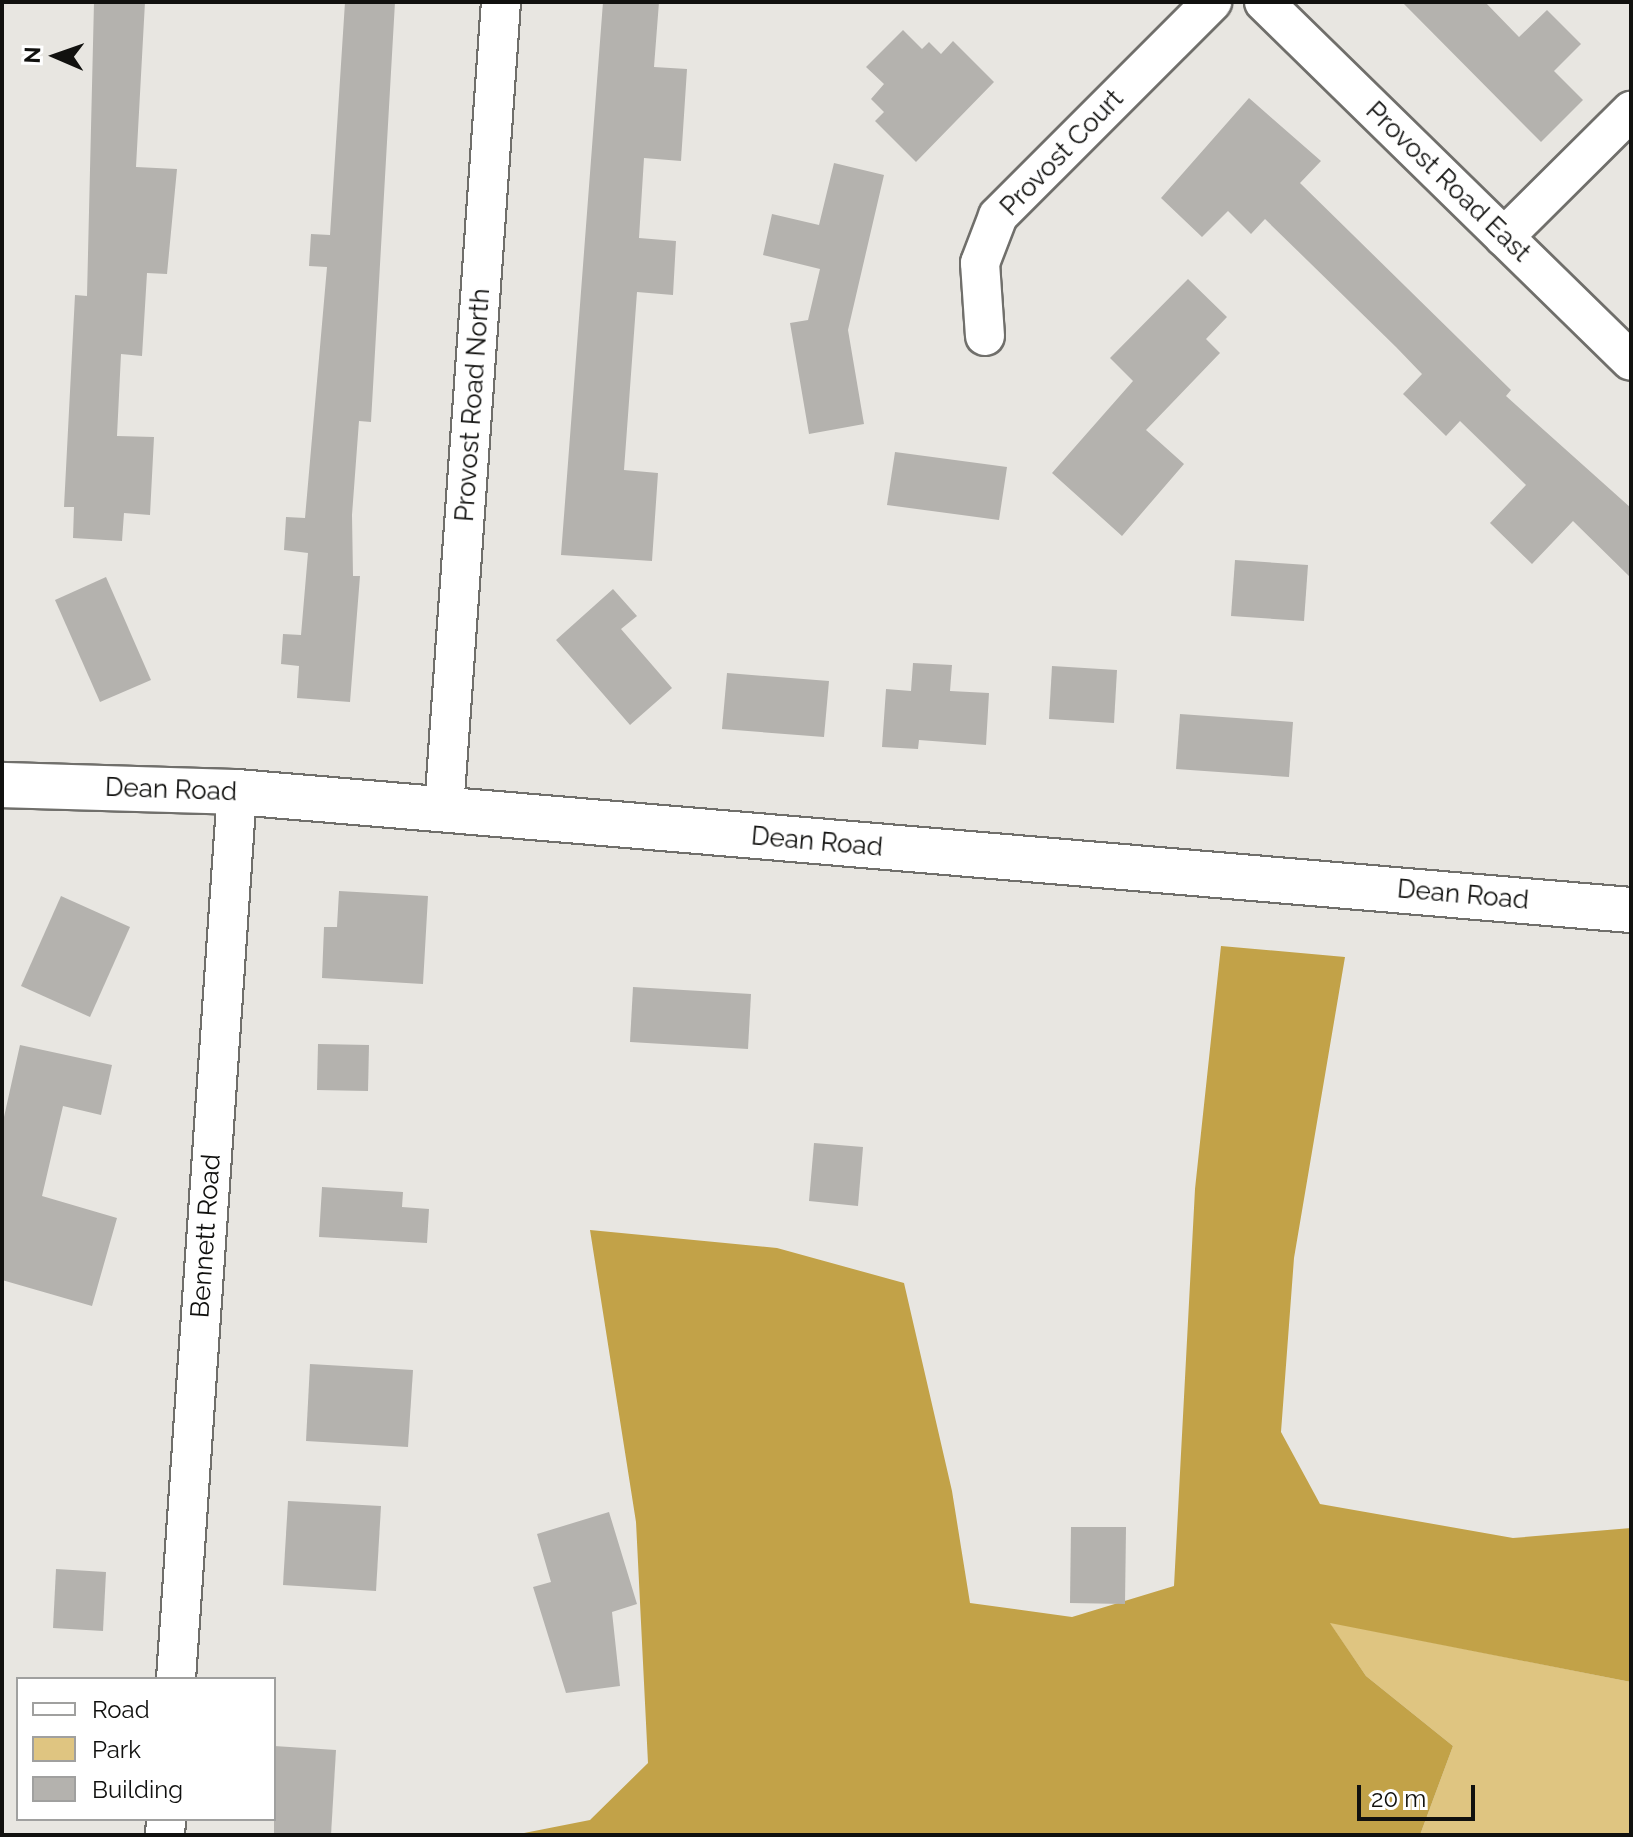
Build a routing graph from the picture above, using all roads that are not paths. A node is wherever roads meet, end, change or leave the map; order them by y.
1 (501, 2) edge
2 (1212, 2) edge
3 (1264, 2) edge
4 (1631, 111) edge
5 (1504, 237) junction
6 (985, 336) dead end
7 (1631, 361) edge
8 (2, 785) edge
9 (237, 792) junction
10 (444, 809) junction
11 (1631, 910) edge
12 (176, 1677) edge

1 - 10 street, Provost Road North
2 - 6 street, Provost Court
3 - 5 street, Provost Road East
4 - 5 street
5 - 7 street, Provost Road East
8 - 9 main road, Dean Road
9 - 10 main road, Dean Road
9 - 12 street, Bennett Road
10 - 11 main road, Dean Road

